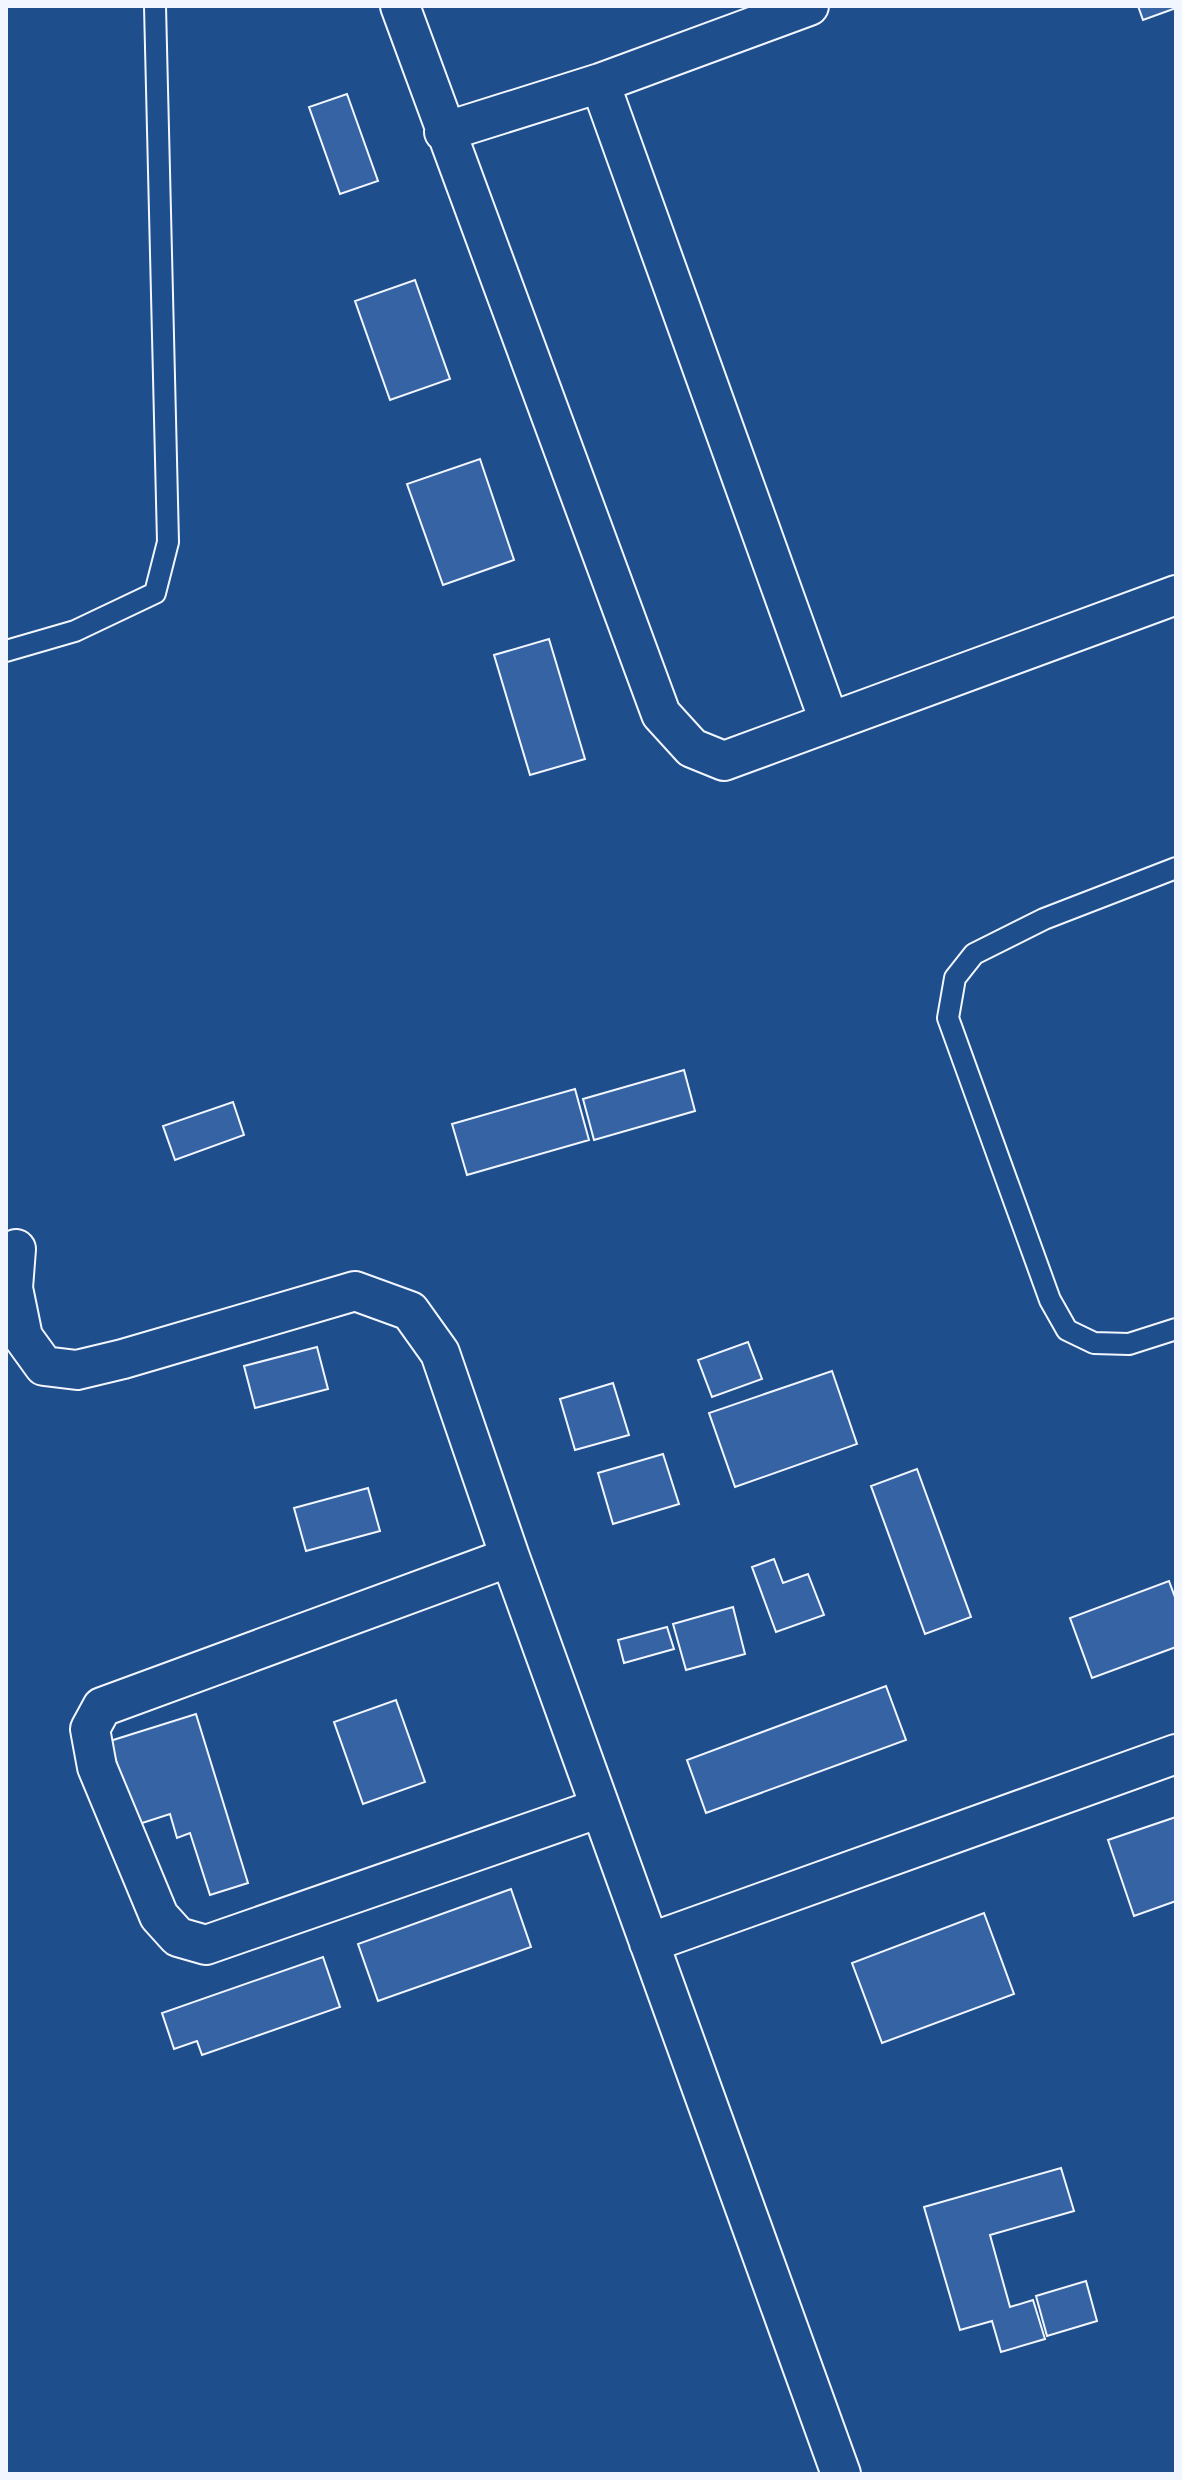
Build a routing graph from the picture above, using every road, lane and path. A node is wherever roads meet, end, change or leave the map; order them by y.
1 (155, 6) edge
2 (400, 6) edge
3 (809, 6) edge
4 (600, 83) junction
5 (444, 132) junction
6 (1176, 595) edge
7 (6, 651) edge
8 (829, 721) junction
9 (1176, 868) edge
10 (16, 1249) dead end
11 (1176, 1329) edge
12 (510, 1557) junction
13 (1176, 1754) edge
14 (600, 1808) junction
15 (649, 1943) junction
16 (841, 2474) edge

1 - 7 lane
2 - 5 street
3 - 4 street
4 - 5 street
4 - 8 street
5 - 8 street
6 - 8 street
9 - 11 lane
10 - 12 street
12 - 14 street
12 - 14 street
13 - 15 street
14 - 15 street
15 - 16 street

